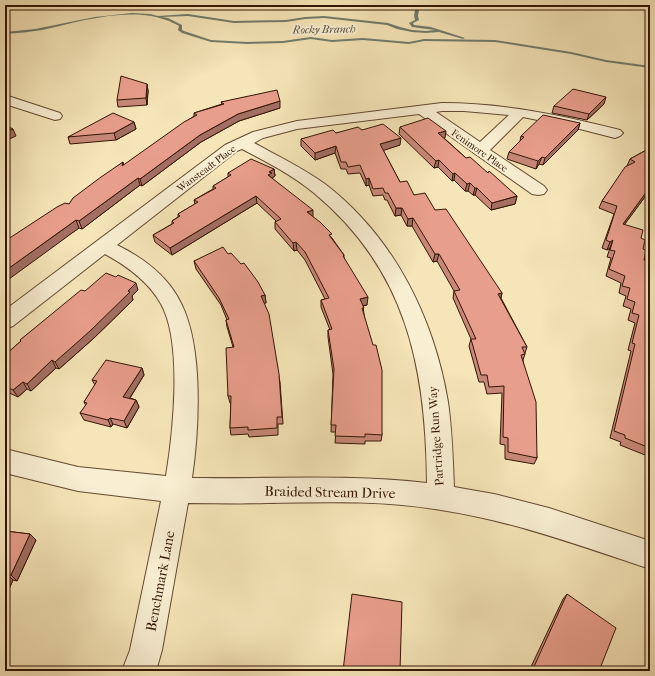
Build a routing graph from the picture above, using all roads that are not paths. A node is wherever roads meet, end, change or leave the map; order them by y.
1 (5, 99) edge
2 (423, 110) junction
3 (519, 113) junction
4 (55, 116) dead end
5 (615, 133) dead end
6 (242, 142) junction
7 (481, 150) junction
8 (538, 190) dead end
9 (104, 246) junction
10 (5, 321) edge
11 (5, 461) edge
12 (177, 490) junction
13 (441, 497) junction
14 (650, 555) edge
15 (139, 671) edge

1 - 4 street
2 - 3 street, Wansteadt Place
2 - 6 street, Wansteadt Place
2 - 7 street, Fenimore Place
3 - 5 street, Wansteadt Place
3 - 7 street
6 - 9 street, Wansteadt Place
6 - 13 street, Partridge Run Way
7 - 8 street, Fenimore Place
9 - 10 street, Wansteadt Place
9 - 12 street, Benchmark Lane
11 - 12 street, Braided Stream Drive
12 - 13 street, Braided Stream Drive
12 - 15 street, Benchmark Lane
13 - 14 street, Braided Stream Drive

